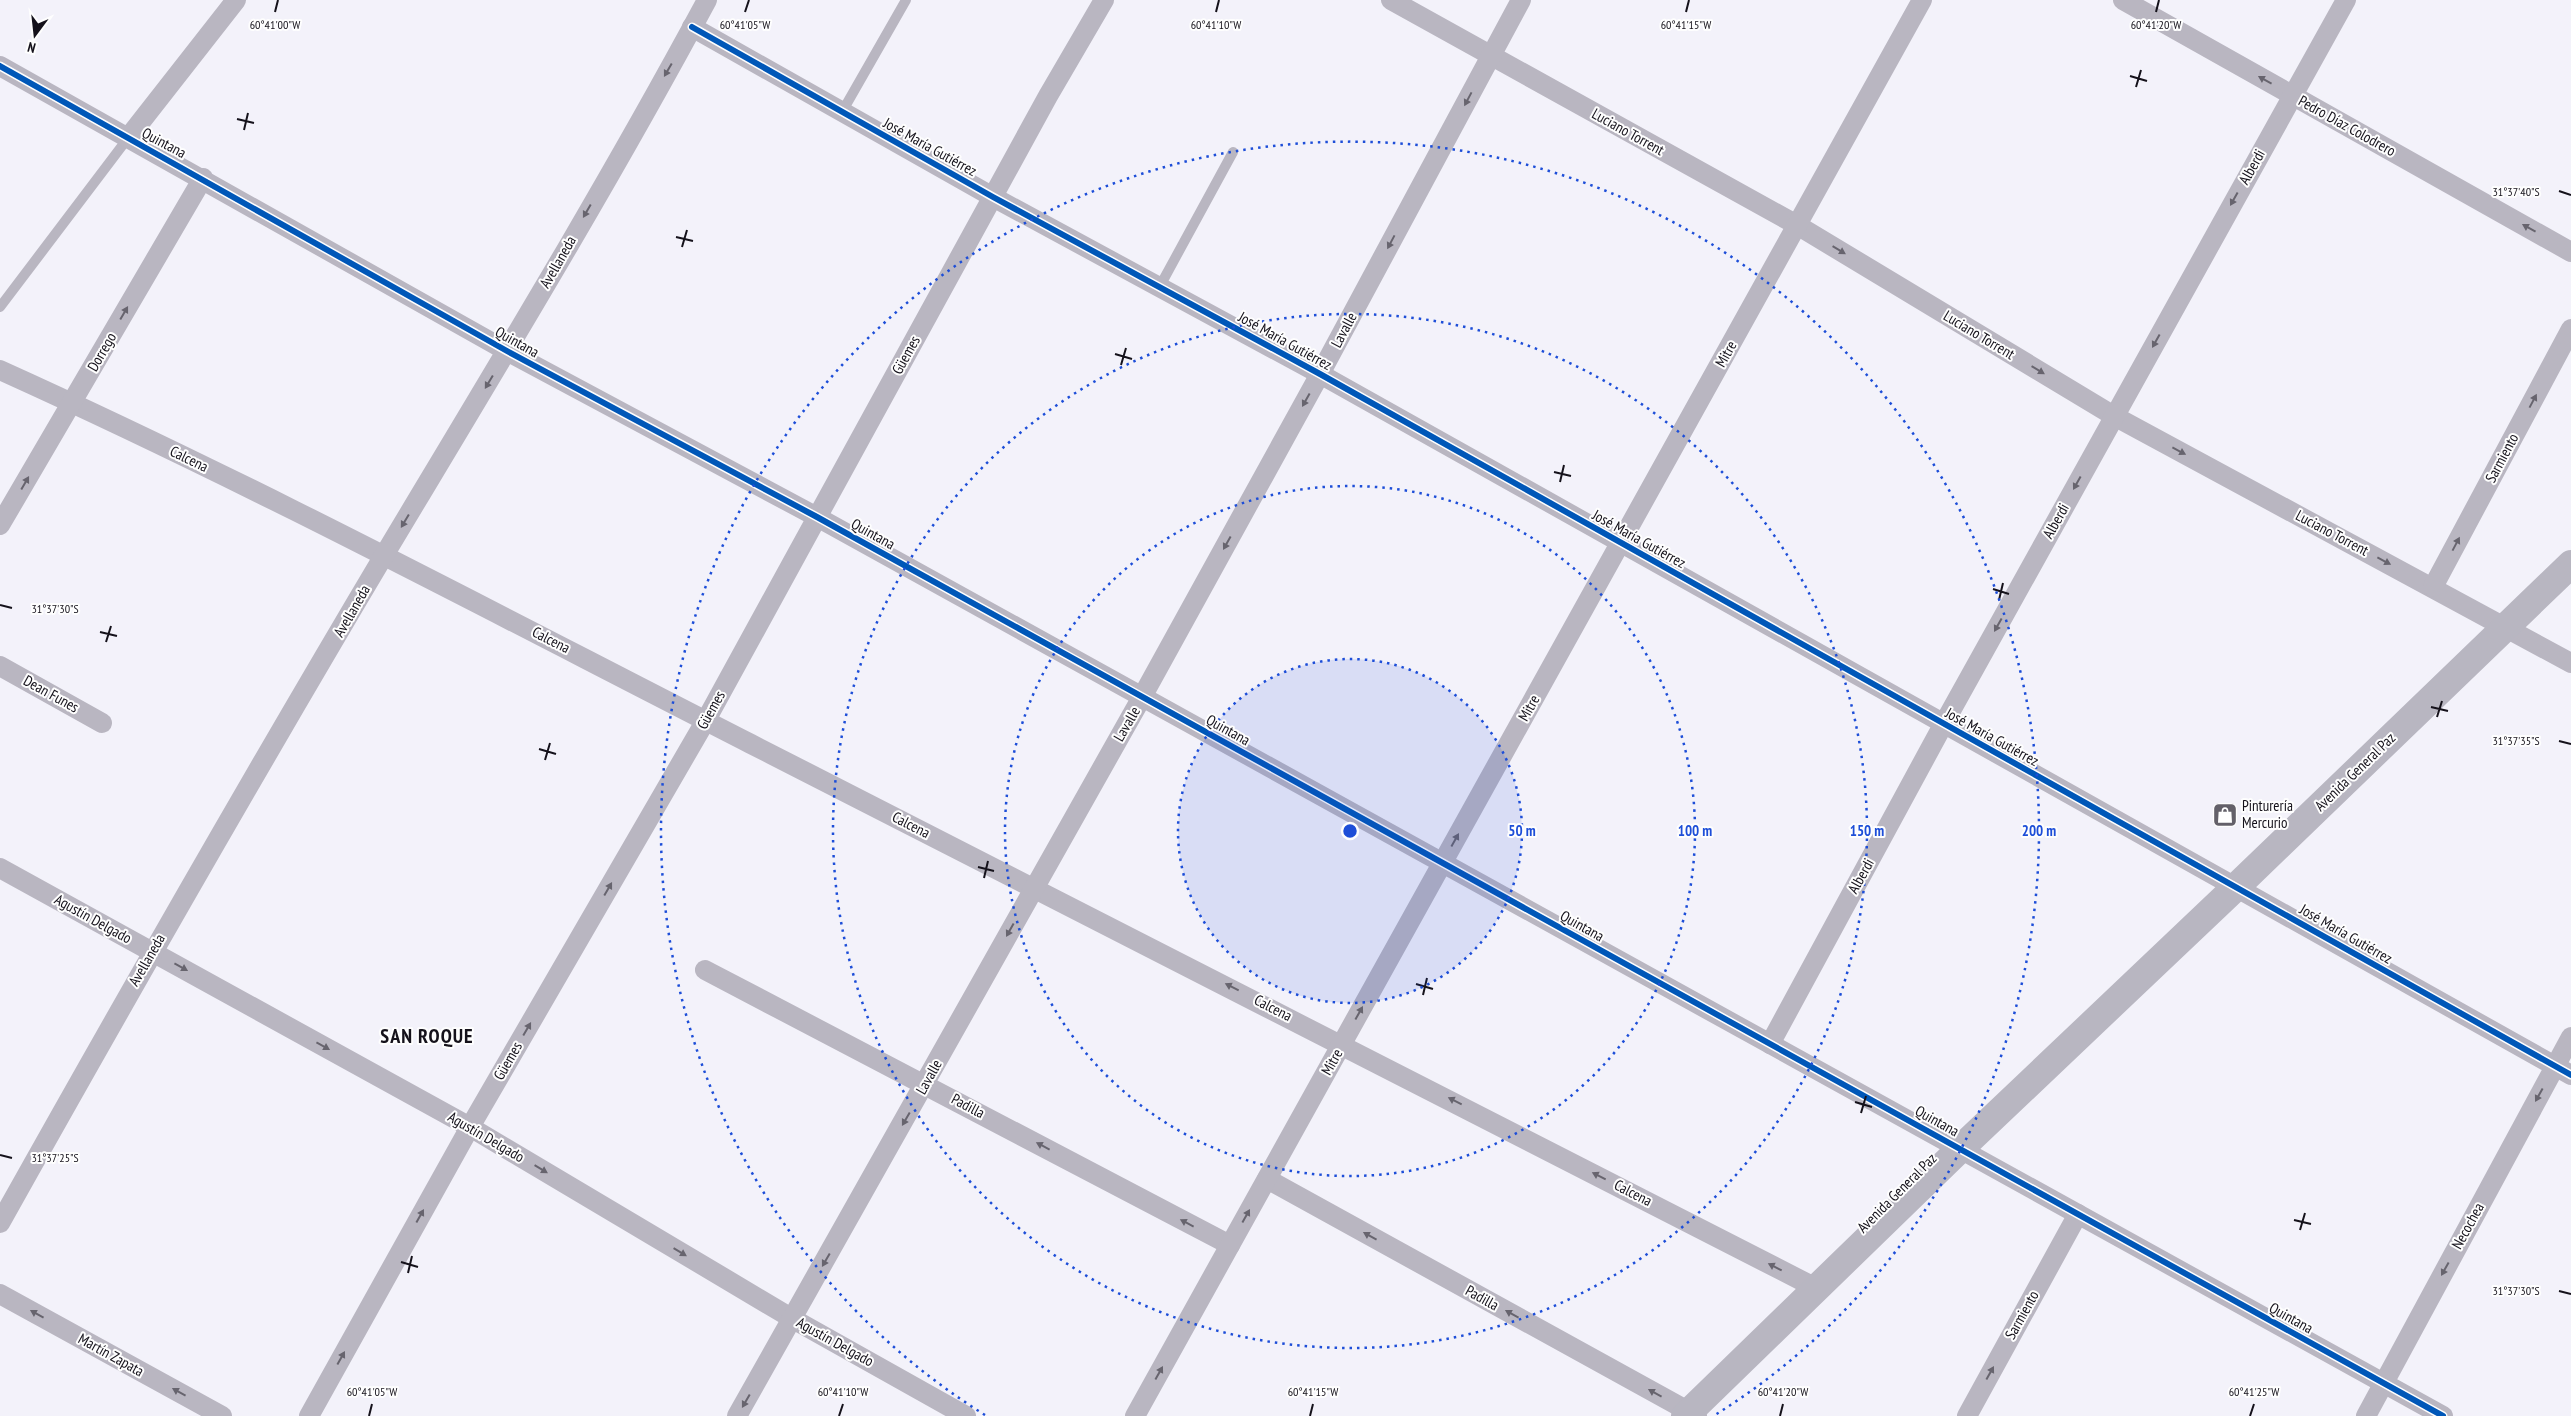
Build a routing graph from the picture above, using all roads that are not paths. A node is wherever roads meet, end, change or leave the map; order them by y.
1 (236, 0) edge
2 (707, 0) edge
3 (906, 0) edge
4 (1104, 0) edge
5 (1391, 0) edge
6 (1521, 0) edge
7 (1922, 0) edge
8 (2123, 0) edge
9 (2346, 0) edge
10 (692, 28) junction
11 (1491, 56) junction
12 (0, 66) edge
13 (2292, 95) junction
14 (842, 112) junction
15 (128, 138) junction
16 (1233, 152) dead end
17 (203, 178) junction
18 (994, 197) junction
19 (1797, 225) junction
20 (2571, 252) edge
21 (1160, 286) junction
22 (0, 307) edge
23 (2571, 329) edge
24 (507, 351) junction
25 (0, 370) edge
26 (1320, 374) junction
27 (72, 403) junction
28 (2114, 416) junction
29 (816, 517) junction
30 (0, 526) edge
31 (1620, 543) junction
32 (385, 554) junction
33 (2571, 564) edge
34 (2433, 587) junction
35 (2505, 627) junction
36 (2571, 663) edge
37 (0, 666) edge
38 (1142, 697) junction
39 (706, 720) junction
40 (102, 723) dead end
41 (1943, 725) junction
42 (1442, 863) junction
43 (0, 868) edge
44 (2237, 886) junction
45 (1033, 887) junction
46 (152, 952) junction
47 (705, 970) dead end
48 (2571, 1037) edge
49 (1342, 1043) junction
50 (1770, 1044) junction
51 (2563, 1071) edge
52 (926, 1084) junction
53 (470, 1127) junction
54 (1960, 1148) junction
55 (1266, 1179) junction
56 (2078, 1214) junction
57 (0, 1223) edge
58 (1230, 1246) junction
59 (1818, 1289) junction
60 (0, 1294) edge
61 (793, 1319) junction
62 (2382, 1383) junction
63 (1690, 1415) edge
64 (222, 1416) edge
65 (309, 1416) edge
66 (737, 1416) edge
67 (966, 1416) edge
68 (1135, 1416) edge
69 (1967, 1416) edge
70 (2366, 1416) edge
71 (2443, 1416) edge

1 - 15 street
2 - 10 street, Avellaneda
3 - 14 lane
4 - 18 street, Güemes
5 - 11 street, Luciano Torrent
6 - 11 street, Lavalle
7 - 19 street, Mitre
13 -> 8 street, Pedro Díaz Colodrero
9 - 13 street, Alberdi
10 - 14 street, José María Gutiérrez
10 -> 24 street, Avellaneda
11 - 19 street, Luciano Torrent
11 -> 26 street, Lavalle
12 - 15 street, Quintana
20 -> 13 street, Pedro Díaz Colodrero
13 -> 28 street, Alberdi
14 - 18 street, José María Gutiérrez
15 - 17 street, Quintana
15 - 22 lane
16 - 21 lane
17 - 24 street, Quintana
27 -> 17 street, Dorrego
18 - 21 street, José María Gutiérrez
18 - 29 street, Güemes
19 -> 28 street, Luciano Torrent
19 - 31 street, Mitre
21 - 26 street, José María Gutiérrez
34 -> 23 street, Sarmiento
24 - 29 street, Quintana
24 -> 32 street, Avellaneda
25 - 27 street, Calcena
26 - 31 street, José María Gutiérrez
26 -> 38 street, Lavalle
30 -> 27 street, Dorrego
27 - 32 street, Calcena
28 -> 34 street, Luciano Torrent
28 -> 41 street, Alberdi
29 - 38 street, Quintana
29 - 39 street, Güemes
31 - 41 street, José María Gutiérrez
42 -> 31 street, Mitre
32 - 39 street, Calcena
32 - 46 street, Avellaneda
33 - 35 main road, Avenida General Paz
34 - 35 street, Luciano Torrent
35 - 36 street, Luciano Torrent
35 - 44 main road, Avenida General Paz
37 - 40 street, Dean Funes
38 - 42 street, Quintana
38 - 45 street, Lavalle
39 - 45 street, Calcena
53 -> 39 street, Güemes
41 - 44 street, José María Gutiérrez
41 - 50 street, Alberdi
49 -> 42 street, Mitre
42 - 50 street, Quintana
43 - 46 street, Agustín Delgado
44 - 51 street, José María Gutiérrez
44 - 54 main road, Avenida General Paz
49 -> 45 street, Calcena
45 -> 52 street, Lavalle
46 -> 53 street, Agustín Delgado
46 - 57 street, Avellaneda
47 - 52 street, Padilla
48 - 51 street, Necochea
49 - 55 street, Mitre
59 -> 49 street, Calcena
50 - 54 street, Quintana
51 -> 62 street, Necochea
58 -> 52 street, Padilla
52 -> 61 street, Lavalle
53 -> 61 street, Agustín Delgado
65 -> 53 street, Güemes
54 - 56 street, Quintana
54 - 59 main road, Avenida General Paz
58 -> 55 street, Mitre
63 -> 55 street, Padilla
56 - 62 street, Quintana
69 -> 56 street, Sarmiento
68 -> 58 street, Mitre
59 - 63 main road, Avenida General Paz
64 -> 60 street, Martín Zapata
61 -> 66 street, Lavalle
61 - 67 street, Agustín Delgado
62 - 70 street, Necochea
62 - 71 street, Quintana

